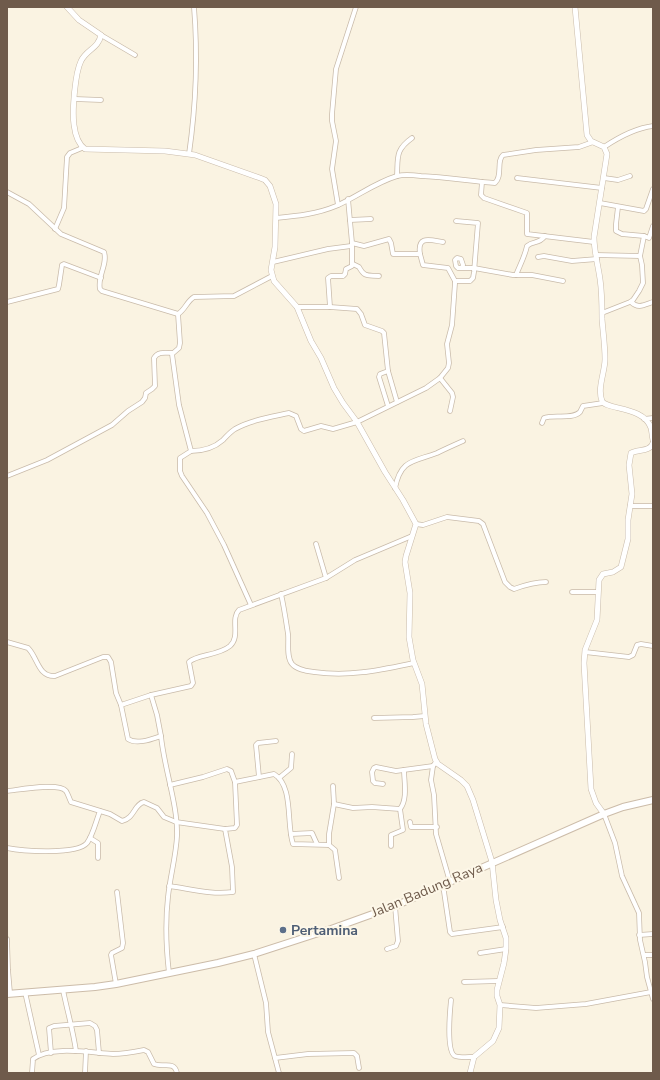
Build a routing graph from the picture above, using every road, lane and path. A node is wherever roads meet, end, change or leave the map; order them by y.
1 (67, 7) edge
2 (194, 7) edge
3 (356, 7) edge
4 (575, 7) edge
5 (101, 34) junction
6 (135, 55) dead end
7 (75, 99) junction
8 (101, 100) dead end
9 (653, 126) edge
10 (412, 138) dead end
11 (593, 142) junction
12 (604, 147) junction
13 (82, 148) junction
14 (189, 154) junction
15 (397, 176) junction
16 (630, 176) dead end
17 (517, 178) dead end
18 (604, 178) junction
19 (482, 182) junction
20 (602, 188) junction
21 (653, 190) edge
22 (7, 192) edge
23 (348, 199) junction
24 (600, 203) junction
25 (338, 205) junction
26 (618, 207) junction
27 (276, 218) junction
28 (371, 219) dead end
29 (350, 220) junction
30 (456, 221) dead end
31 (653, 226) edge
32 (56, 229) junction
33 (544, 236) junction
34 (644, 236) junction
35 (651, 238) edge
36 (443, 242) dead end
37 (594, 242) junction
38 (351, 245) junction
39 (420, 254) junction
40 (640, 256) junction
41 (538, 257) dead end
42 (596, 257) junction
43 (273, 262) junction
44 (352, 264) junction
45 (462, 268) dead end
46 (474, 268) junction
47 (516, 275) junction
48 (272, 276) junction
49 (379, 276) dead end
50 (101, 278) junction
51 (455, 281) junction
52 (562, 281) dead end
53 (7, 302) edge
54 (631, 302) junction
55 (653, 302) edge
56 (297, 307) junction
57 (330, 307) junction
58 (602, 312) junction
59 (178, 314) junction
60 (172, 353) junction
61 (388, 371) junction
62 (440, 378) junction
63 (397, 402) junction
64 (603, 403) junction
65 (388, 406) junction
66 (450, 411) dead end
67 (653, 418) edge
68 (644, 419) junction
69 (357, 422) junction
70 (542, 423) dead end
71 (463, 441) dead end
72 (653, 442) edge
73 (191, 451) junction
74 (7, 476) edge
75 (395, 489) junction
76 (630, 506) junction
77 (653, 506) edge
78 (416, 524) junction
79 (412, 536) junction
80 (316, 544) dead end
81 (326, 578) junction
82 (546, 582) dead end
83 (572, 592) dead end
84 (598, 592) junction
85 (281, 594) junction
86 (251, 605) junction
87 (7, 642) edge
88 (653, 646) edge
89 (585, 652) junction
90 (414, 663) junction
91 (151, 695) junction
92 (121, 705) junction
93 (425, 716) junction
94 (374, 718) dead end
95 (161, 736) junction
96 (276, 741) dead end
97 (292, 754) dead end
98 (435, 764) junction
99 (404, 770) junction
100 (258, 777) junction
101 (279, 778) junction
102 (235, 782) junction
103 (384, 784) dead end
104 (170, 785) junction
105 (333, 786) dead end
106 (7, 791) edge
107 (653, 800) edge
108 (334, 804) junction
109 (400, 809) junction
110 (100, 811) junction
111 (604, 814) junction
112 (176, 822) junction
113 (410, 822) dead end
114 (437, 827) junction
115 (225, 829) junction
116 (291, 834) junction
117 (90, 838) junction
118 (316, 844) junction
119 (329, 845) junction
120 (391, 846) dead end
121 (7, 848) edge
122 (98, 858) dead end
123 (492, 862) junction
124 (339, 878) dead end
125 (450, 882) junction
126 (443, 885) junction
127 (169, 886) junction
128 (117, 892) dead end
129 (395, 906) junction
130 (503, 926) junction
131 (653, 934) edge
132 (639, 935) junction
133 (7, 940) edge
134 (387, 949) dead end
135 (506, 949) junction
136 (480, 952) dead end
137 (254, 954) junction
138 (644, 955) junction
139 (653, 955) edge
140 (169, 973) junction
141 (498, 981) junction
142 (464, 982) dead end
143 (116, 984) junction
144 (64, 990) junction
145 (25, 992) junction
146 (651, 992) junction
147 (9, 994) edge
148 (653, 999) edge
149 (451, 1000) dead end
150 (500, 1005) junction
151 (72, 1025) junction
152 (76, 1051) junction
153 (86, 1051) junction
154 (51, 1053) junction
155 (99, 1053) junction
156 (38, 1056) junction
157 (474, 1057) junction
158 (275, 1058) junction
159 (359, 1068) dead end
160 (32, 1073) edge
161 (85, 1073) edge
162 (177, 1073) edge
163 (279, 1073) edge
164 (470, 1073) edge

1 - 5 street
2 - 14 street
3 - 25 street
4 - 11 street
5 - 6 street
5 - 7 street
7 - 8 street
7 - 13 street
9 - 12 street
10 - 15 street
11 - 12 street
11 - 19 street
12 - 18 street
13 - 14 street
13 - 32 street
14 - 27 street
15 - 19 street
15 - 23 street
16 - 18 street
17 - 20 street
18 - 20 street
19 - 33 street
20 - 24 street
21 - 26 street
22 - 32 street
23 - 25 street
23 - 29 street
24 - 26 street
24 - 37 street
25 - 27 street
26 - 34 street
27 - 43 street
28 - 29 street
29 - 38 street
30 - 46 street
31 - 35 street
32 - 50 street
33 - 37 street
33 - 47 street
34 - 35 street
34 - 40 street
36 - 39 street
37 - 42 street
38 - 39 street
38 - 43 street
38 - 44 street
39 - 51 street
40 - 42 street
40 - 54 street
41 - 42 street
42 - 58 street
43 - 48 street
44 - 49 street
44 - 57 street
45 - 46 street
46 - 47 street
46 - 51 street
47 - 52 street
48 - 56 street
48 - 59 street
50 - 53 street
50 - 59 street
51 - 62 street
54 - 55 street
54 - 58 street
56 - 57 street
56 - 69 street
57 - 61 street
58 - 64 street
59 - 60 street
60 - 73 street
60 - 74 street
61 - 63 street
61 - 65 street
62 - 63 street
62 - 66 street
63 - 65 street
64 - 68 street
64 - 70 street
65 - 69 street
67 - 68 street
68 - 72 street
69 - 73 street
69 - 75 street
71 - 75 street
72 - 76 street
73 - 86 street
75 - 78 street
76 - 77 street
76 - 84 street
78 - 79 street
78 - 82 street
79 - 81 street
79 - 90 street
80 - 81 street
81 - 85 street
83 - 84 street
84 - 89 street
85 - 86 street
85 - 90 street
86 - 91 street
87 - 92 street
88 - 89 street
89 - 111 street
90 - 93 street
91 - 92 street
91 - 95 street
92 - 95 street
93 - 94 street
93 - 98 street
95 - 104 street
96 - 100 street
97 - 101 street
98 - 99 street
98 - 114 street
98 - 123 street
99 - 103 street
99 - 109 street
100 - 101 street
100 - 102 street
101 - 116 street
102 - 104 street
102 - 115 street
104 - 112 street
105 - 108 street
106 - 110 street
107 - 111 main road, Jalan Badung Raya
108 - 109 street
108 - 119 street
109 - 120 street
110 - 112 street
110 - 117 street
111 - 123 main road, Jalan Badung Raya
111 - 132 street
112 - 115 street
112 - 127 street
113 - 114 street
114 - 125 street
115 - 127 street
116 - 118 street
116 - 118 street
117 - 121 street
117 - 122 street
118 - 119 street
119 - 124 street
123 - 125 main road, Jalan Badung Raya
123 - 130 street
125 - 126 main road, Jalan Badung Raya
126 - 129 main road, Jalan Badung Raya
126 - 130 street
127 - 140 street
128 - 143 street
129 - 134 street
129 - 137 main road, Jalan Badung Raya
130 - 135 street
131 - 132 street
132 - 138 street
133 - 147 street
135 - 136 street
135 - 141 street
137 - 140 main road, Jalan Badung Raya
137 - 158 street
138 - 139 street
138 - 146 street
140 - 143 main road, Jalan Badung Raya
141 - 142 street
141 - 150 street
143 - 144 main road, Jalan Badung Raya
144 - 145 main road, Jalan Badung Raya
144 - 151 street
145 - 147 main road, Jalan Badung Raya
145 - 156 street
146 - 148 street
146 - 150 street
149 - 157 street
150 - 157 street
151 - 152 street
151 - 154 street
151 - 155 street
152 - 153 street
152 - 154 street
153 - 155 street
153 - 161 street
154 - 156 street
155 - 162 street
156 - 160 street
157 - 164 street
158 - 159 street
158 - 163 street

